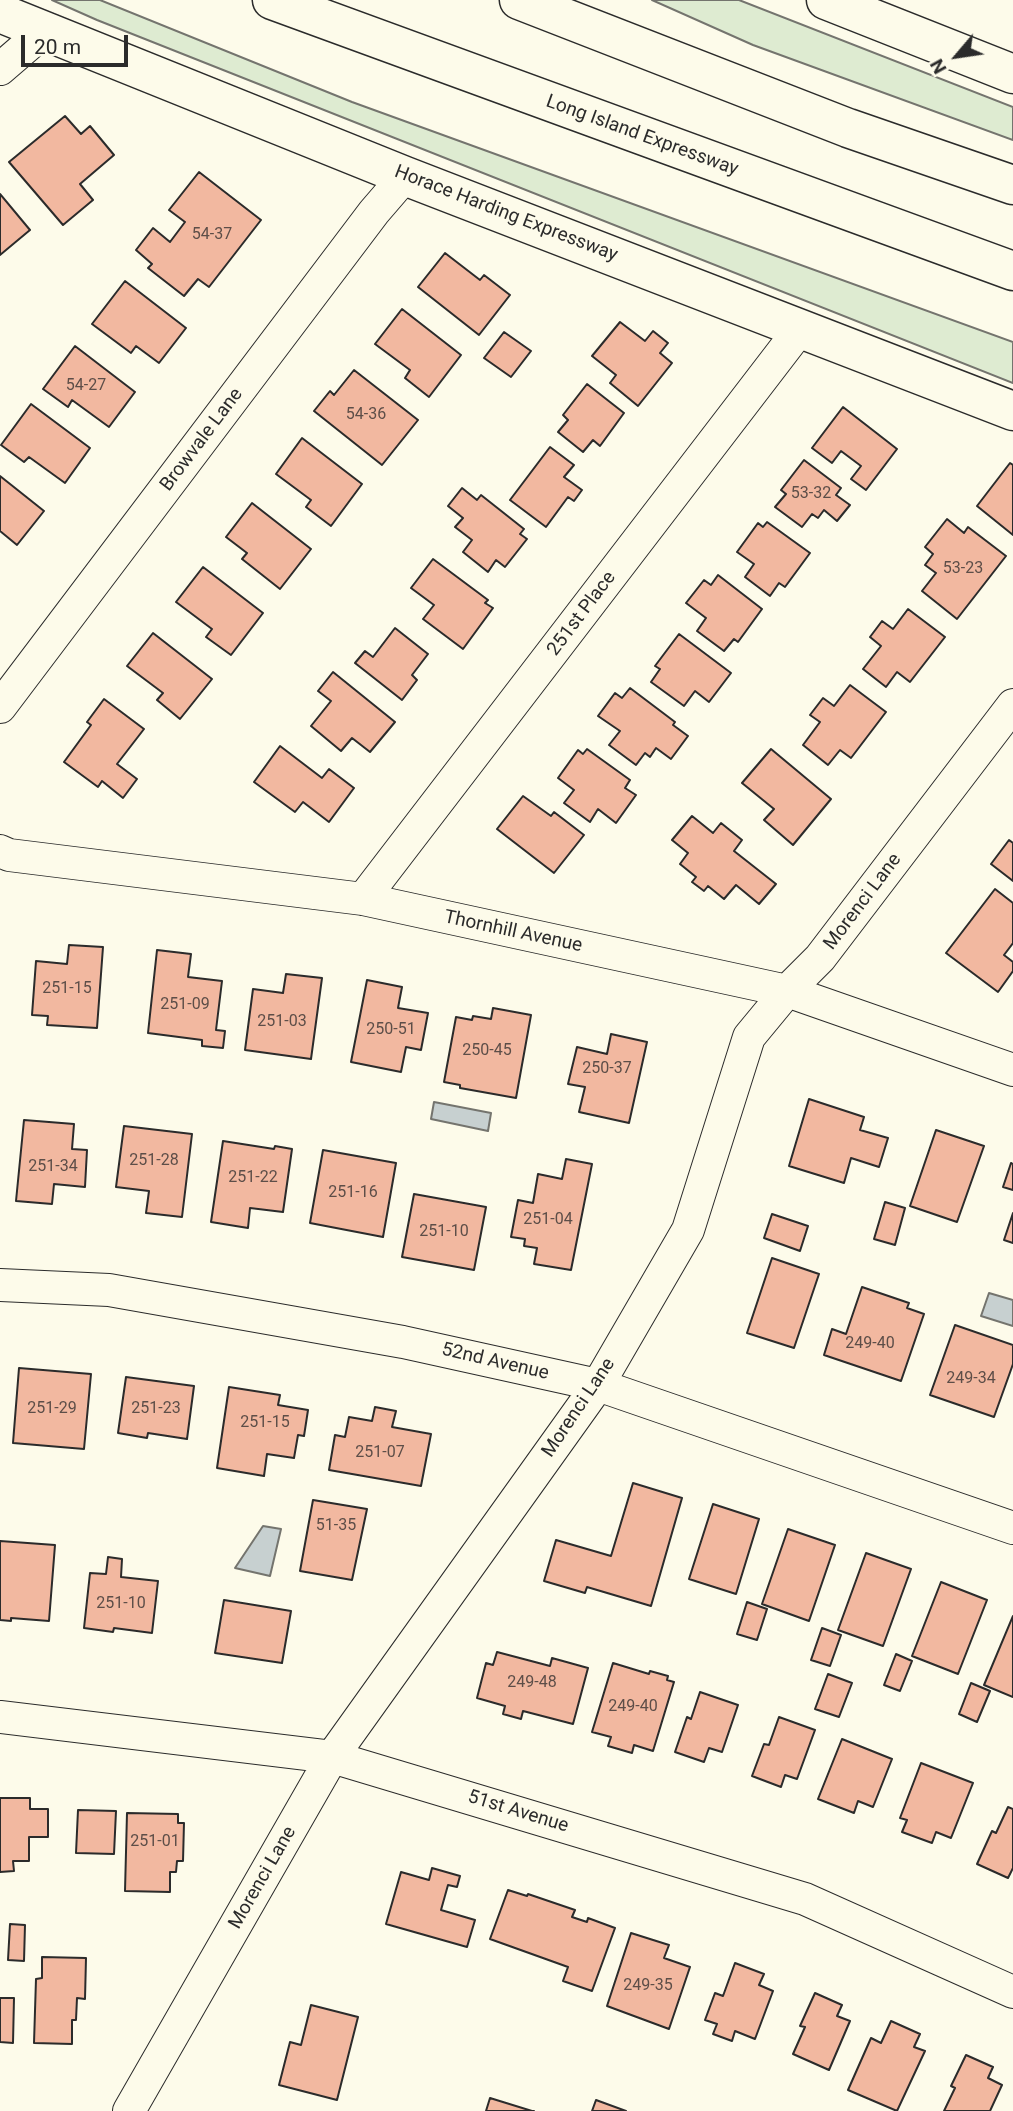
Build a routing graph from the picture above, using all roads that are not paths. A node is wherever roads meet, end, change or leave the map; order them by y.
1 (519, 0) edge
2 (580, 0) edge
3 (826, 0) edge
4 (275, 2) edge
5 (0, 13) edge
6 (43, 32) junction
7 (0, 69) edge
8 (1013, 74) edge
9 (848, 128) junction
10 (405, 176) junction
11 (1013, 185) edge
12 (1013, 271) edge
13 (800, 329) junction
14 (1013, 411) edge
15 (1013, 705) edge
16 (0, 707) edge
17 (0, 851) edge
18 (363, 899) junction
19 (787, 991) junction
20 (1013, 1070) edge
21 (0, 1285) edge
22 (598, 1385) junction
23 (1013, 1528) edge
24 (0, 1717) edge
25 (332, 1757) junction
26 (1013, 1992) edge
27 (129, 2111) edge

1 - 9 main road
2 - 9 main road
3 - 8 main road
4 - 12 main road, Long Island Expressway
5 - 6 main road, Horace Harding Expressway
6 - 7 street
6 - 10 main road, Horace Harding Expressway
9 - 11 main road
10 - 13 main road, Horace Harding Expressway
10 - 16 street, Browvale Lane
13 - 14 main road, Horace Harding Expressway
13 - 18 street, 251st Place
15 - 19 street, Morenci Lane
17 - 18 street, Thornhill Avenue
18 - 19 street, Thornhill Avenue
19 - 20 street, Thornhill Avenue
19 - 22 street, Morenci Lane
21 - 22 street, 52nd Avenue
22 - 23 street, 52nd Avenue
22 - 25 street, Morenci Lane
24 - 25 street, 51st Avenue
25 - 26 street, 51st Avenue
25 - 27 street, Morenci Lane

